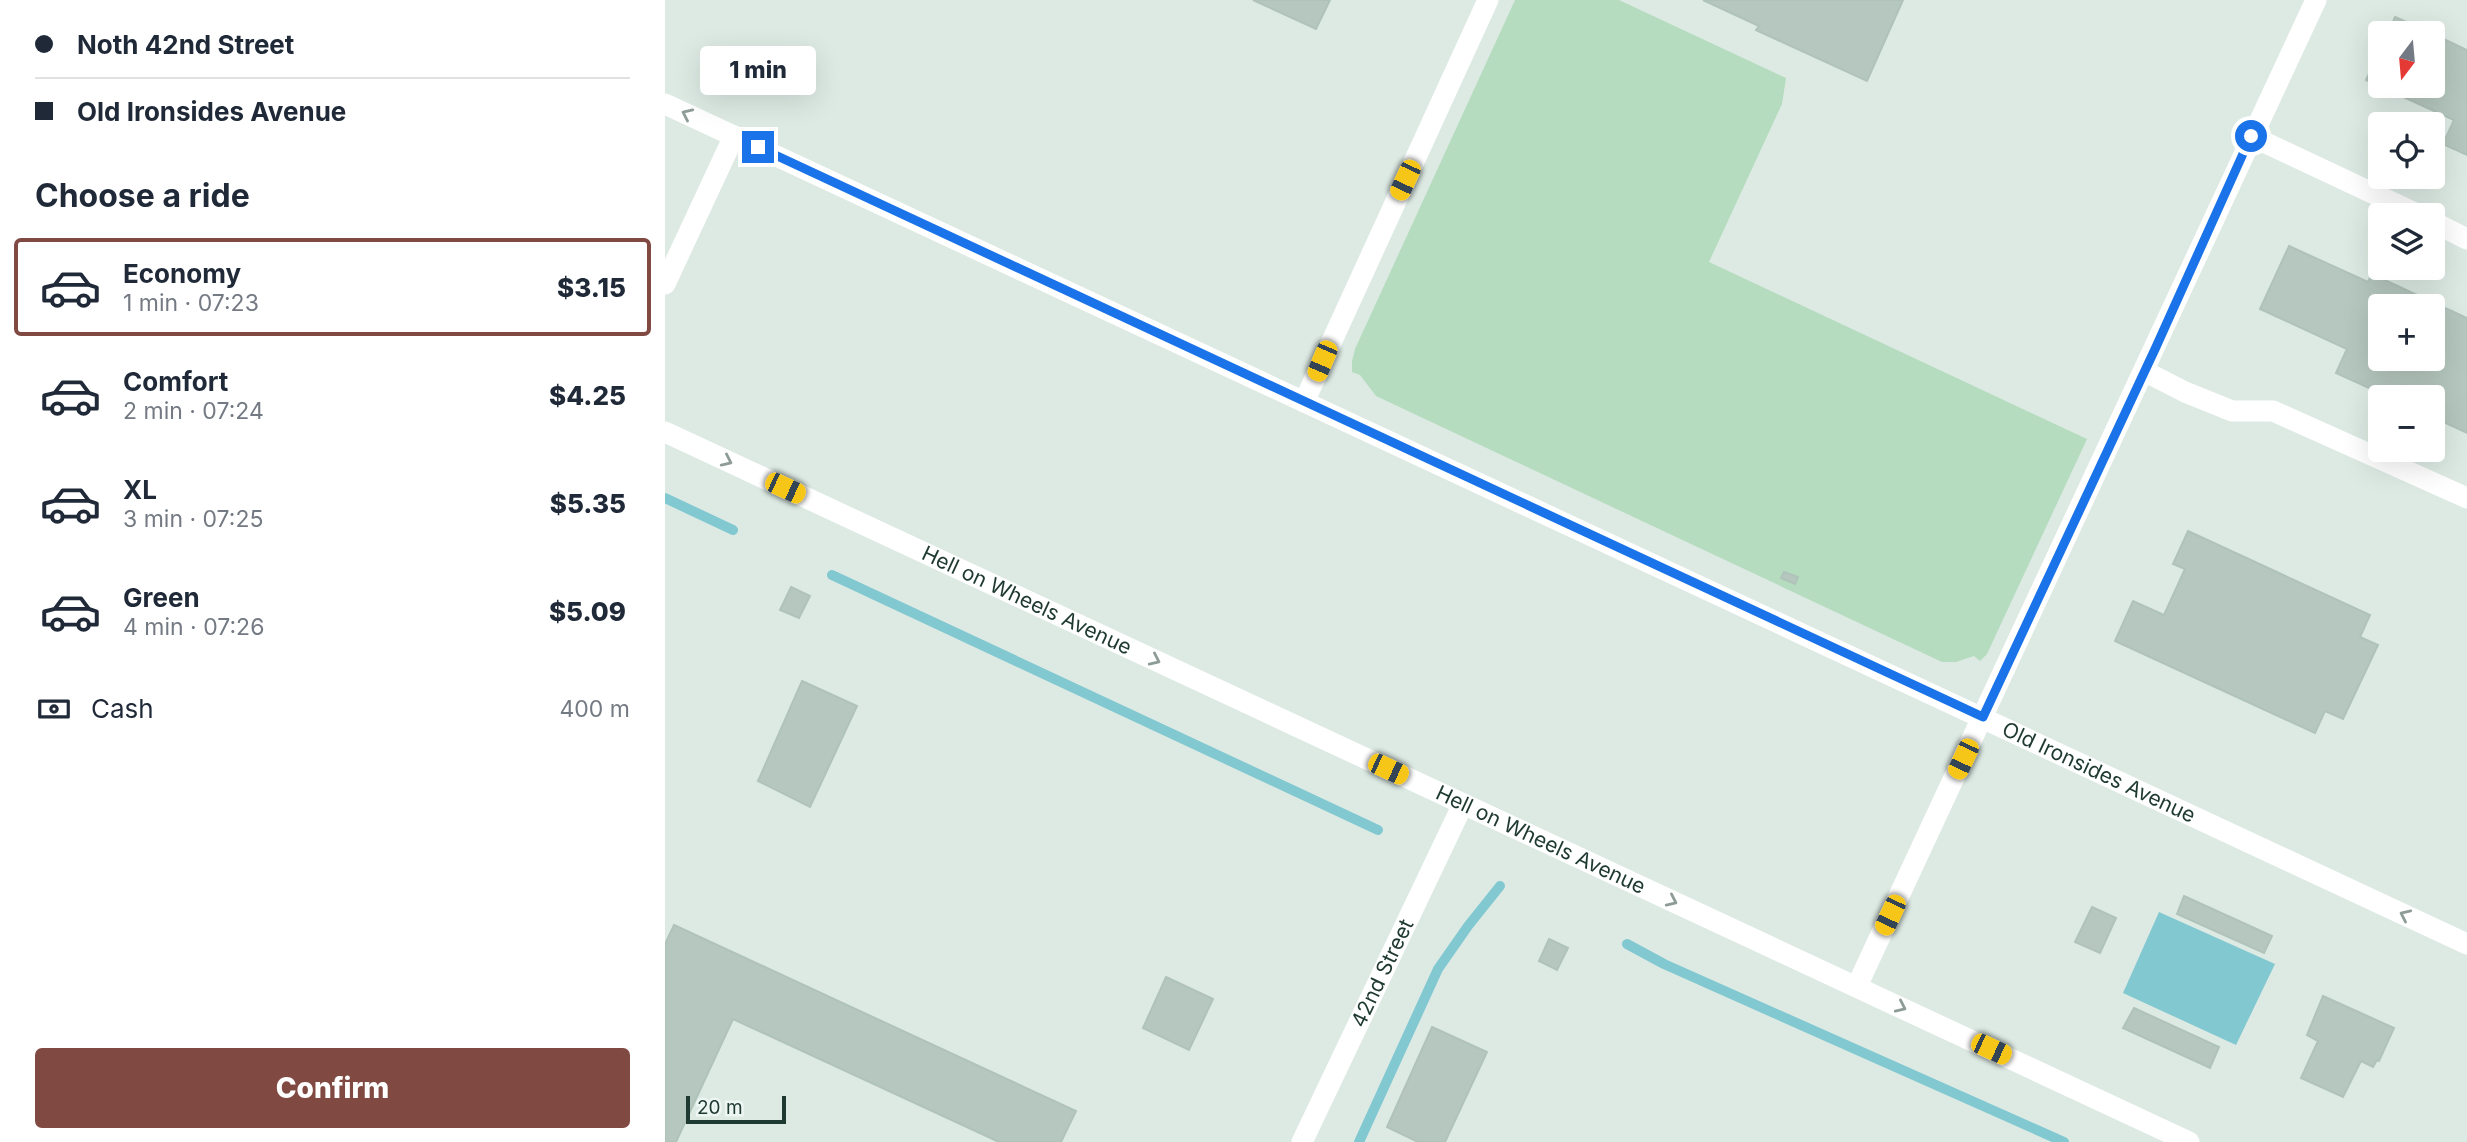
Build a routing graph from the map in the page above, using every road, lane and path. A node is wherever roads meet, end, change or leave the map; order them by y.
1 (1488, 0) edge
2 (2316, 0) edge
3 (665, 104) edge
4 (734, 136) junction
5 (2251, 136) junction
6 (2393, 203) edge
7 (2445, 228) edge
8 (2467, 239) edge
9 (665, 284) edge
10 (2144, 371) junction
11 (1304, 402) junction
12 (665, 432) edge
13 (2467, 498) edge
14 (1983, 717) junction
15 (1463, 804) junction
16 (2467, 944) edge
17 (1857, 986) junction
18 (1301, 1142) edge
19 (2189, 1142) edge

1 - 11 street
2 - 5 street
4 -> 3 street, Old Ironsides Avenue
4 - 9 street
4 - 11 street, Old Ironsides Avenue
5 - 6 street
5 - 10 street
7 - 8 street
10 - 13 street
10 - 14 street
11 - 14 street, Old Ironsides Avenue
12 -> 15 street, Hell on Wheels Avenue
16 -> 14 street, Old Ironsides Avenue
14 - 17 street
15 -> 17 street, Hell on Wheels Avenue
15 - 18 street, 42nd Street
17 -> 19 street, Hell on Wheels Avenue

